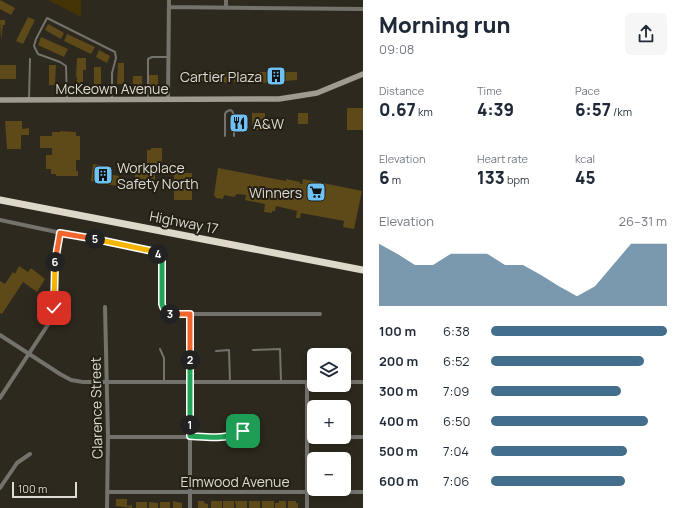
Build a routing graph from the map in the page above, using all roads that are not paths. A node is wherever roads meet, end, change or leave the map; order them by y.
1 (169, 0) edge
2 (226, 0) edge
3 (169, 6) junction
4 (226, 8) junction
5 (363, 9) edge
6 (168, 57) junction
7 (30, 59) dead end
8 (363, 74) edge
9 (0, 100) edge
10 (29, 100) junction
11 (67, 100) junction
12 (112, 100) junction
13 (148, 100) junction
14 (168, 100) junction
15 (225, 136) dead end
16 (234, 136) dead end
17 (0, 200) edge
18 (0, 220) edge
19 (60, 233) junction
20 (363, 270) edge
21 (105, 307) dead end
22 (190, 314) junction
23 (320, 314) dead end
24 (0, 335) edge
25 (160, 349) dead end
26 (253, 350) dead end
27 (216, 351) dead end
28 (28, 354) junction
29 (164, 382) junction
30 (190, 382) junction
31 (230, 382) junction
32 (281, 382) junction
33 (307, 382) edge
34 (351, 382) edge
35 (363, 382) edge
36 (107, 383) junction
37 (0, 398) edge
38 (246, 426) dead end
39 (190, 436) junction
40 (108, 437) junction
41 (351, 437) edge
42 (363, 437) edge
43 (30, 454) dead end
44 (0, 488) edge
45 (107, 492) junction
46 (191, 492) junction
47 (307, 492) edge
48 (351, 492) edge
49 (363, 492) edge
50 (307, 496) edge
51 (107, 508) edge
52 (190, 508) edge
53 (307, 508) edge

1 - 3 street
2 - 4 street
3 - 4 street
3 - 6 street
4 - 5 street
6 - 13 lane
6 - 14 street
7 - 10 lane
8 - 14 street, McKeown Avenue
9 - 10 street, McKeown Avenue
10 - 11 street, McKeown Avenue
11 - 12 street, McKeown Avenue
11 - 12 lane
12 - 13 street, McKeown Avenue
13 - 14 street, McKeown Avenue
15 - 16 lane
17 - 20 highway, Highway 17
18 - 19 street
19 - 22 street
19 - 28 street
21 - 36 street, Clarence Street
22 - 23 street
22 - 30 street
24 - 28 street
25 - 29 lane
26 - 32 lane
27 - 31 lane
28 - 36 street
28 - 37 street
29 - 30 street
29 - 36 street
30 - 31 street
30 - 39 street
31 - 32 street
32 - 33 street
34 - 35 street
36 - 40 street, Clarence Street
38 - 39 street
39 - 40 street
39 - 46 street
40 - 45 street, Clarence Street
41 - 42 street
43 - 44 street
45 - 46 street, Elmwood Avenue
45 - 51 street, Clarence Street
46 - 47 street, Elmwood Avenue
46 - 52 street
48 - 49 street, Elmwood Avenue
50 - 53 street

